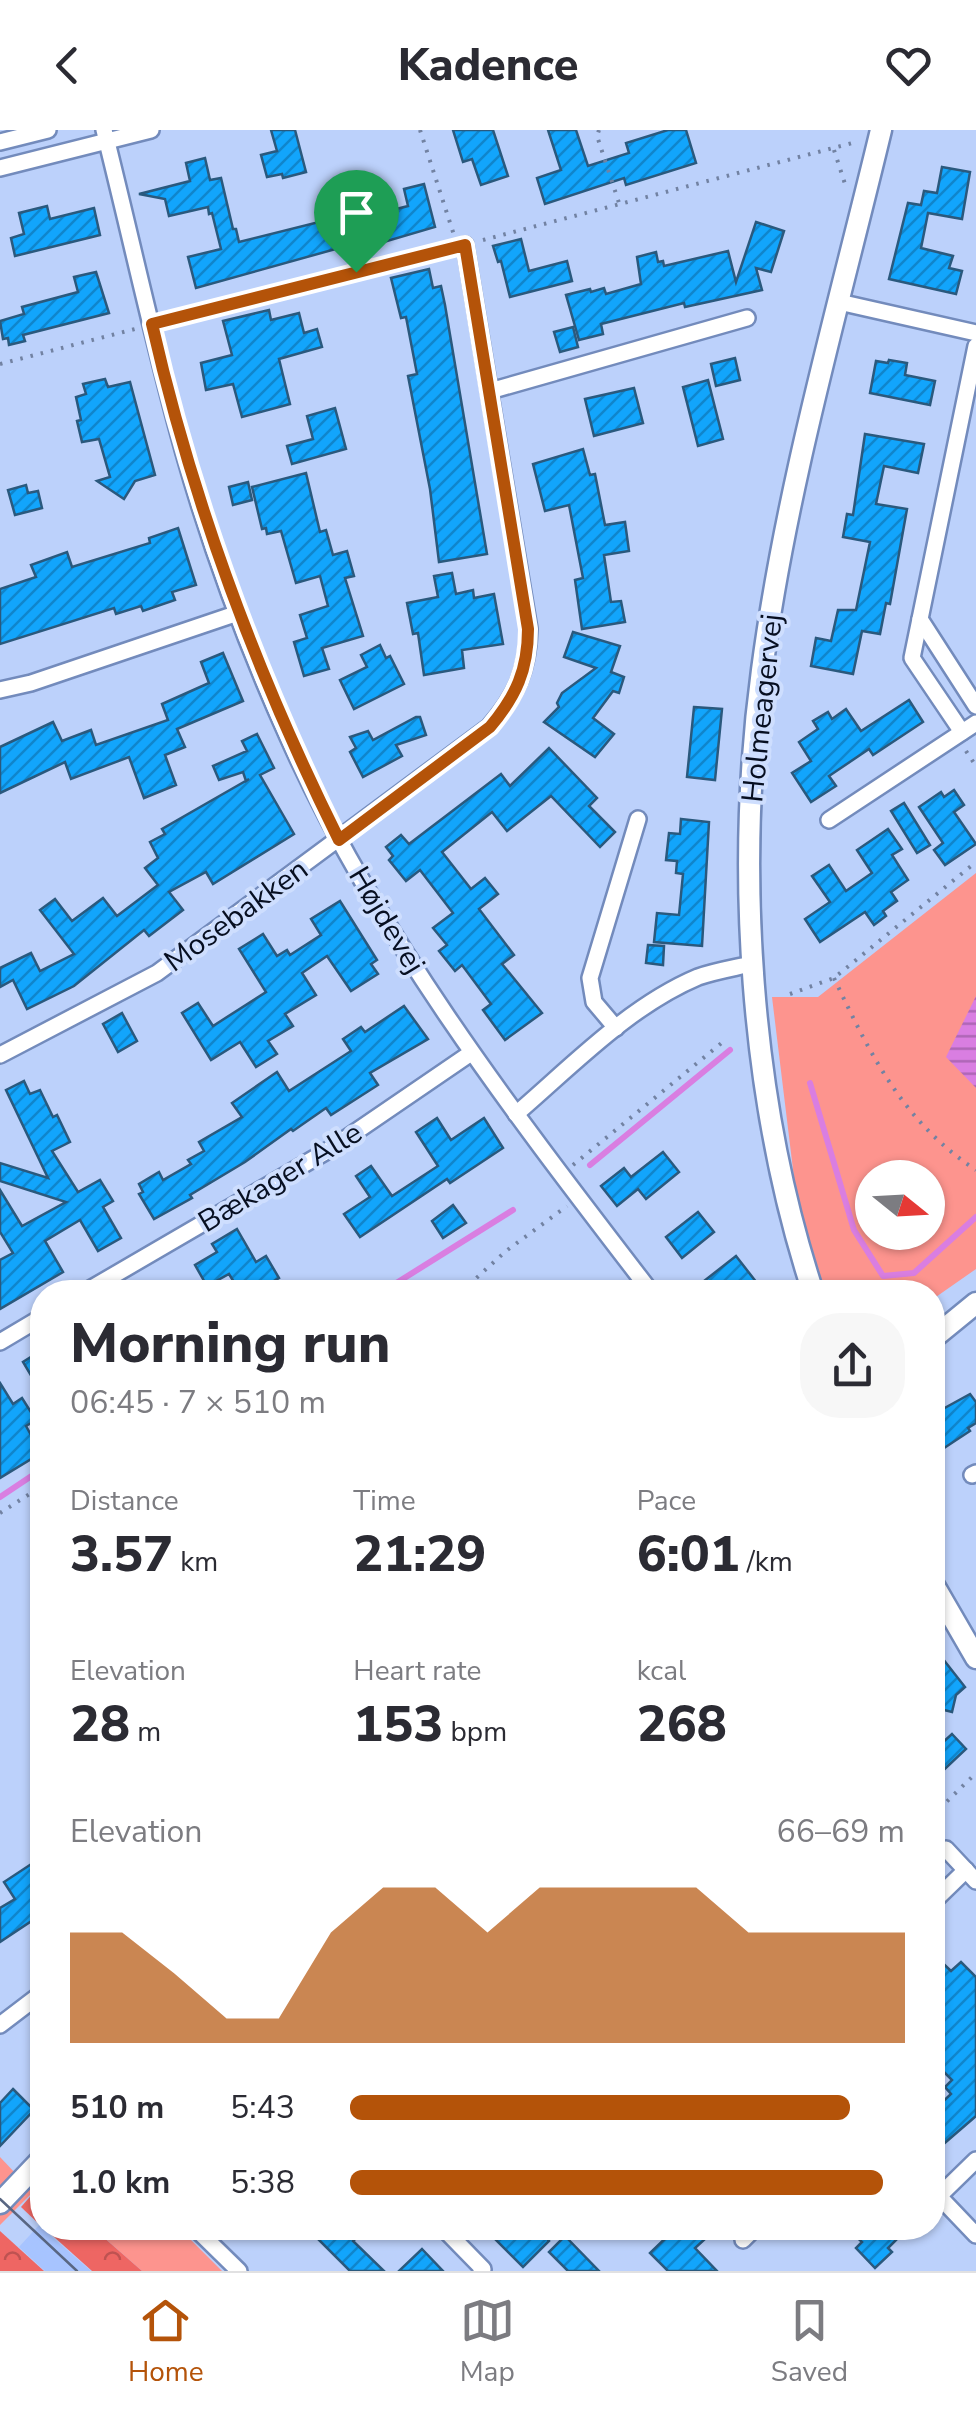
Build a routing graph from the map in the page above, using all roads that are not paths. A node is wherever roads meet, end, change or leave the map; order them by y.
1 (48, 130) edge
2 (151, 130) edge
3 (881, 130) edge
4 (105, 136) edge
5 (0, 142) edge
6 (0, 168) edge
7 (465, 245) road end
8 (839, 302) junction
9 (747, 318) dead end
10 (976, 334) edge
11 (976, 346) edge
12 (490, 390) junction
13 (238, 613) junction
14 (920, 619) junction
15 (0, 690) edge
16 (976, 706) edge
17 (969, 727) edge
18 (638, 818) dead end
19 (829, 820) dead end
20 (339, 840) junction
21 (751, 964) junction
22 (616, 1028) junction
23 (471, 1053) junction
24 (0, 1054) edge
25 (516, 1114) junction
26 (106, 1280) edge
27 (642, 1280) edge
28 (809, 1280) edge
29 (976, 1302) edge
30 (945, 1317) edge
31 (30, 1324) edge
32 (945, 1328) edge
33 (0, 1342) edge
34 (945, 1604) edge
35 (976, 1658) edge
36 (946, 1849) dead end
37 (971, 1876) edge
38 (945, 1894) edge
39 (30, 2003) edge
40 (0, 2024) edge
41 (976, 2160) edge
42 (30, 2172) edge
43 (945, 2185) edge
44 (945, 2202) edge
45 (0, 2204) edge
46 (976, 2235) edge
47 (207, 2240) edge
48 (455, 2240) edge
49 (239, 2271) edge
50 (481, 2271) edge

1 - 5 street
2 - 4 street
3 - 8 street, Holmeagervej
4 - 6 street
4 - 13 street, Højdevej
7 - 12 street, Mosebakken
8 - 10 street
8 - 21 street, Holmeagervej
9 - 12 street
11 - 14 street
12 - 20 street, Mosebakken
13 - 15 street
13 - 20 street, Højdevej
14 - 16 street
14 - 17 street
17 - 19 street
18 - 22 street
20 - 23 street, Højdevej
20 - 24 street, Mosebakken
21 - 22 street
21 - 28 street, Holmeagervej
22 - 25 street
23 - 25 street, Højdevej
23 - 26 street, Bækager Alle
25 - 27 street, Højdevej
29 - 30 street
29 - 32 street
31 - 33 street
34 - 35 street
36 - 37 street
37 - 38 street
39 - 40 street
41 - 43 street
42 - 45 street
44 - 46 street
47 - 49 street
48 - 50 street

